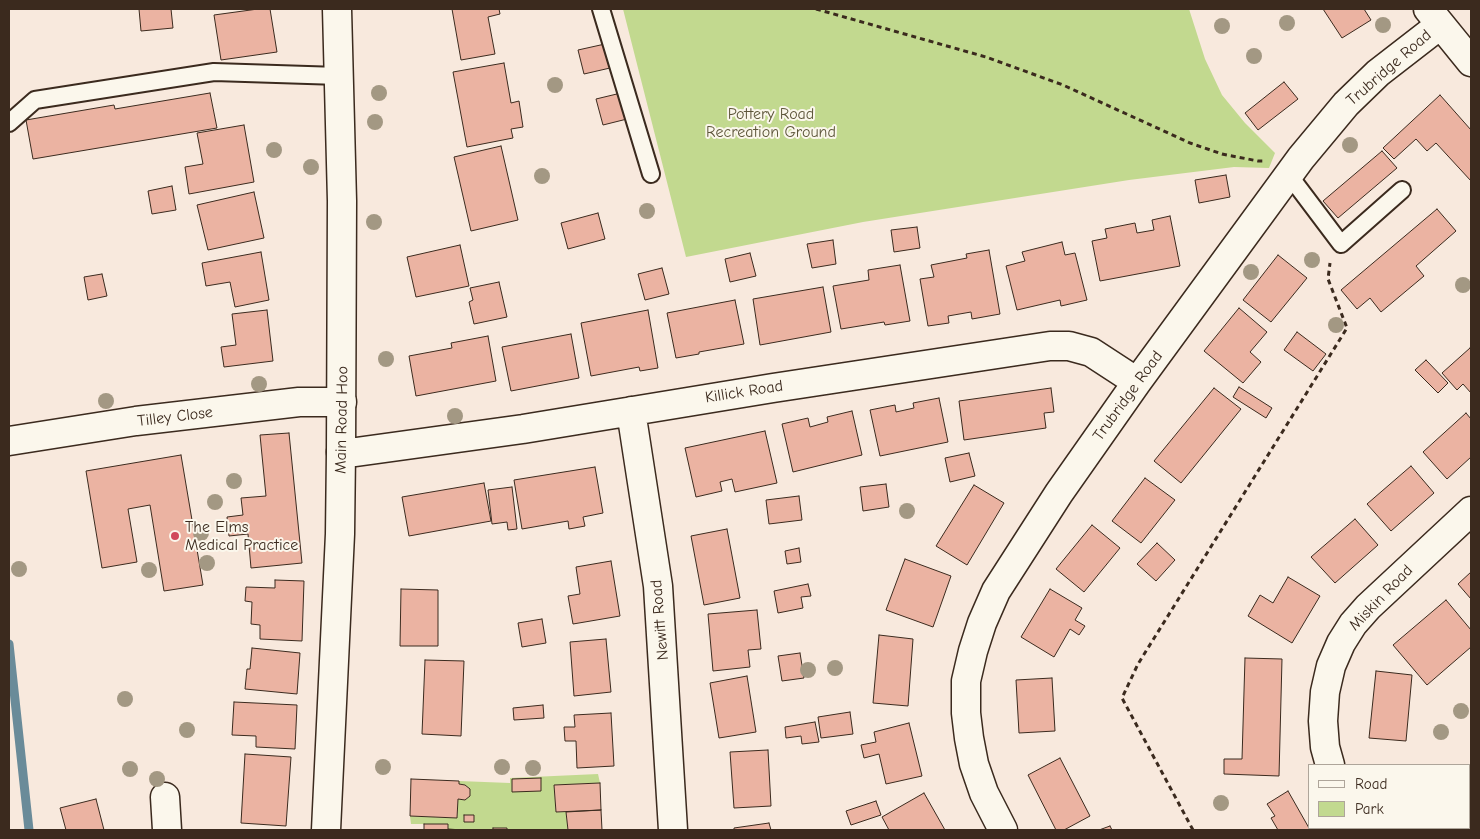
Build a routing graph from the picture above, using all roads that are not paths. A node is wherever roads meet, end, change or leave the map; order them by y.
1 (337, 9) edge
2 (601, 9) edge
3 (1434, 17) edge
4 (1471, 62) edge
5 (340, 76) junction
6 (9, 123) edge
7 (1295, 166) junction
8 (651, 174) dead end
9 (1402, 190) dead end
10 (1137, 382) junction
11 (342, 402) junction
12 (631, 411) junction
13 (9, 441) edge
14 (341, 452) junction
15 (1471, 511) edge
16 (1330, 764) edge
17 (165, 797) dead end
18 (167, 830) edge
19 (326, 830) edge
20 (674, 830) edge
21 (1002, 830) edge

1 - 5 street, Main Road Hoo
2 - 8 lane
3 - 4 street
3 - 7 street, Trubridge Road
5 - 6 lane
5 - 11 street, Main Road Hoo
7 - 9 lane
7 - 10 street, Trubridge Road
10 - 12 street, Killick Road
10 - 21 street, Trubridge Road
11 - 13 street, Tilley Close
11 - 14 street, Main Road Hoo
12 - 14 street, Killick Road
12 - 20 street, Newitt Road
14 - 19 street, Main Road Hoo
15 - 16 street, Miskin Road
17 - 18 street

